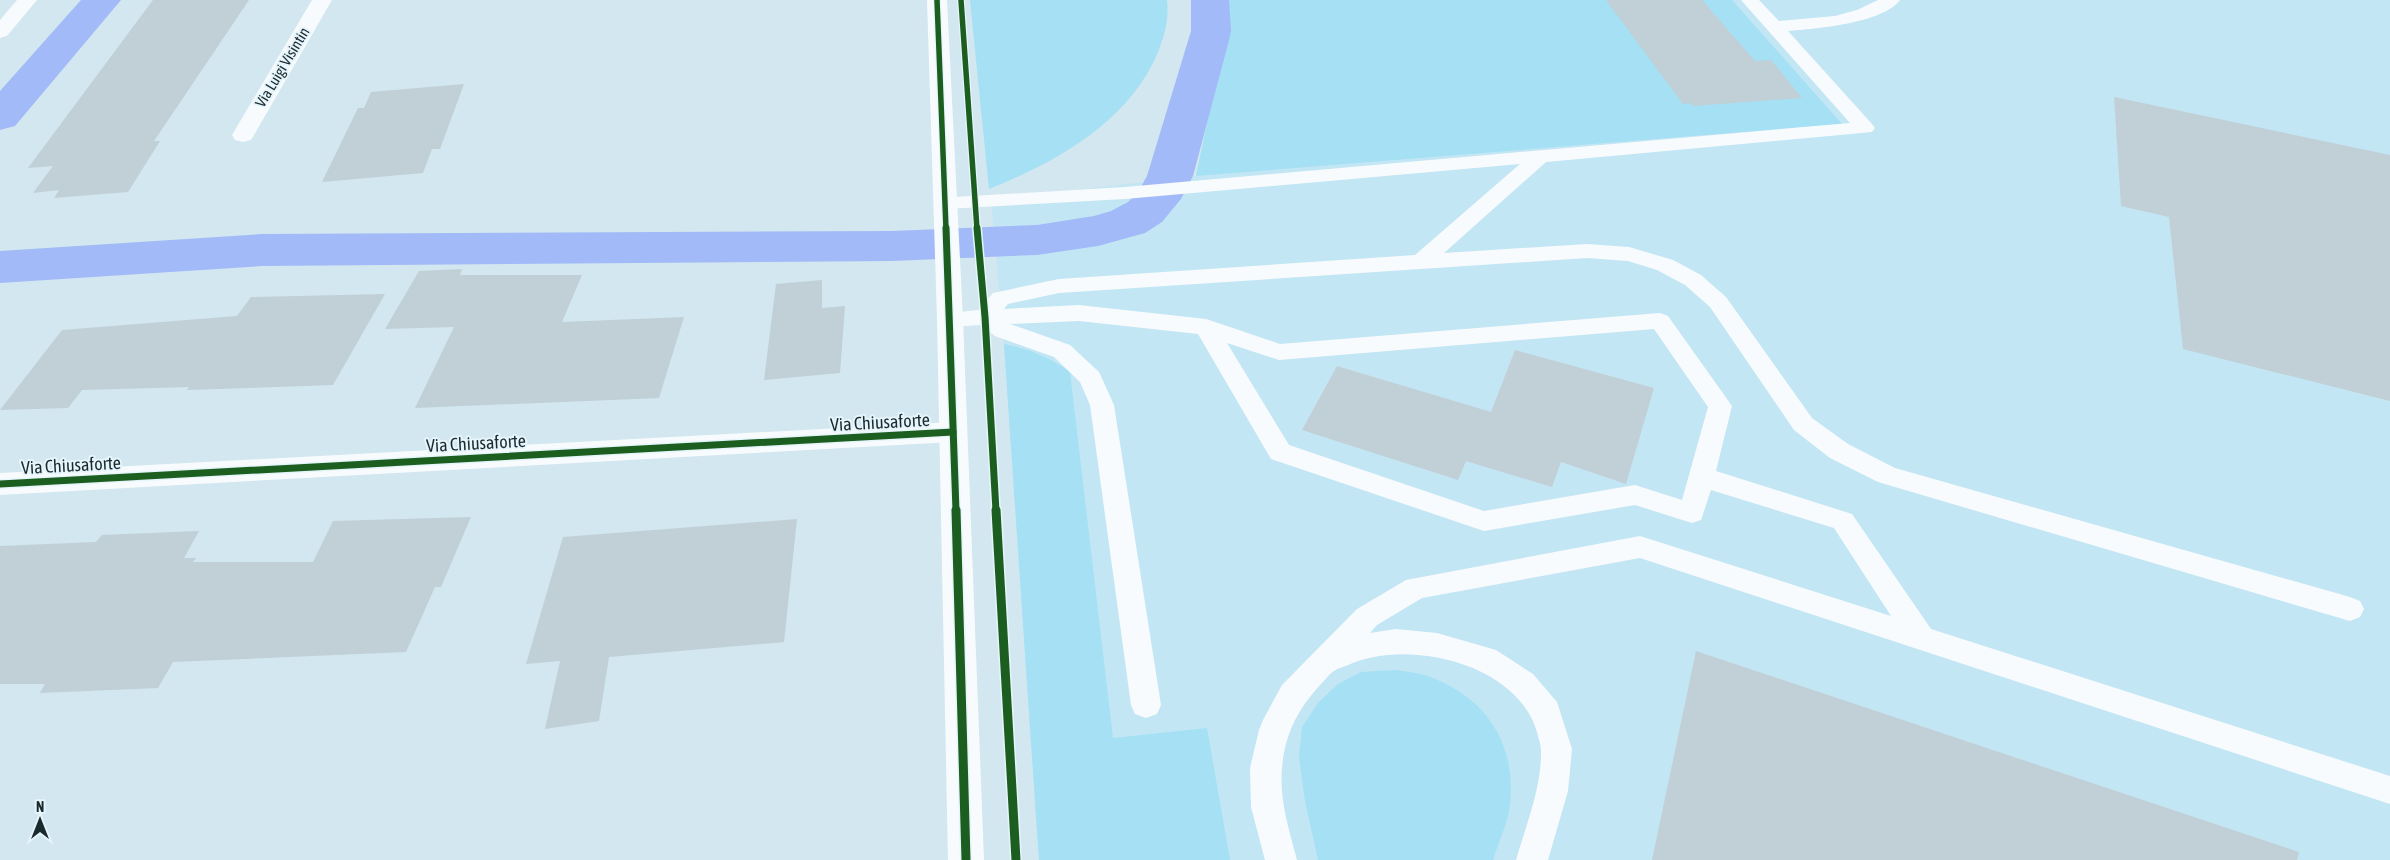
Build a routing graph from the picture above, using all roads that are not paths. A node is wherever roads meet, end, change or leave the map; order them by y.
1 (27, 0) edge
2 (322, 0) edge
3 (937, 0) edge
4 (1750, 0) edge
5 (1891, 0) edge
6 (1774, 27) junction
7 (0, 32) edge
8 (242, 135) dead end
9 (1538, 158) junction
10 (945, 213) junction
11 (1421, 262) junction
12 (985, 317) junction
13 (950, 319) junction
14 (1206, 328) junction
15 (953, 432) junction
16 (1702, 477) junction
17 (0, 484) edge
18 (2350, 609) dead end
19 (1921, 638) junction
20 (1322, 663) junction
21 (1146, 705) dead end
22 (2390, 790) edge
23 (966, 860) edge
24 (1281, 860) edge
25 (1532, 860) edge

1 - 7 street
2 - 8 street, Via Luigi Visintin
3 - 10 street, Via Chiusaforte
4 - 6 lane
5 - 6 lane
6 - 9 lane
9 - 10 lane
9 - 11 lane
10 - 13 street, Via Chiusaforte
11 - 12 lane
11 - 18 lane
12 - 13 lane
12 - 14 lane
12 - 21 lane
13 - 15 street, Via Chiusaforte
14 - 16 lane
14 - 16 lane
15 - 17 street, Via Chiusaforte
15 - 23 street, Via Chiusaforte
16 - 19 lane
19 - 20 lane
19 - 22 lane
20 - 24 lane
20 - 25 lane

